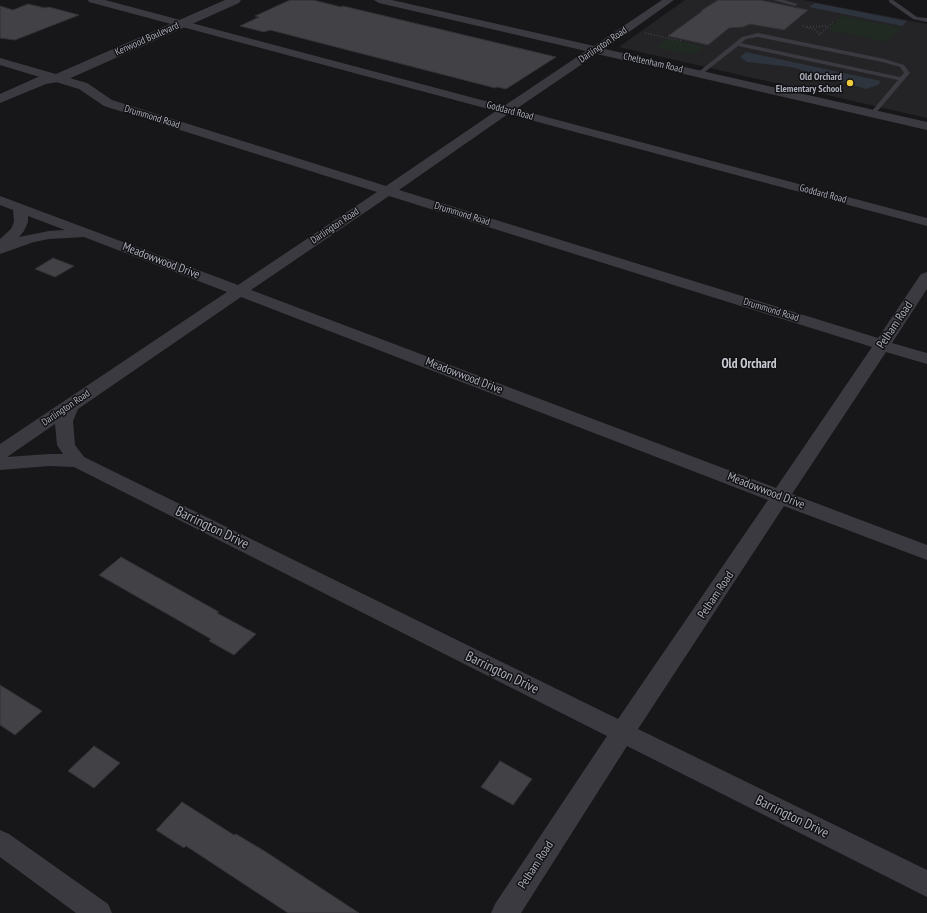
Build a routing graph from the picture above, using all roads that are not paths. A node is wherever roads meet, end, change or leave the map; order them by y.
1 (93, 0) edge
2 (235, 0) edge
3 (379, 0) edge
4 (669, 0) edge
5 (776, 0) edge
6 (891, 1) dead end
7 (795, 4) dead end
8 (927, 20) edge
9 (182, 23) junction
10 (737, 44) junction
11 (595, 50) junction
12 (0, 61) edge
13 (699, 74) junction
14 (59, 78) junction
15 (902, 79) junction
16 (0, 99) edge
17 (0, 109) edge
18 (506, 110) junction
19 (873, 114) junction
20 (927, 126) edge
21 (388, 190) junction
22 (0, 200) edge
23 (20, 208) junction
24 (927, 222) edge
25 (89, 234) junction
26 (0, 248) edge
27 (927, 277) edge
28 (240, 290) junction
29 (882, 345) junction
30 (927, 359) edge
31 (70, 406) junction
32 (0, 452) edge
33 (76, 461) junction
34 (0, 464) edge
35 (781, 497) junction
36 (927, 553) edge
37 (623, 733) junction
38 (0, 842) edge
39 (927, 884) edge
40 (98, 913) edge
41 (505, 913) edge

1 - 9 street, Goddard Road
2 - 9 street, Kenwood Boulevard
3 - 11 street, Cheltenham Road
4 - 11 street, Darlington Road
5 - 7 lane
6 - 8 lane
9 - 14 street, Kenwood Boulevard
9 - 18 street, Goddard Road
10 - 13 lane
10 - 15 lane
10 - 15 lane
11 - 13 street, Cheltenham Road
11 - 18 street, Darlington Road
12 - 14 street, Drummond Road
13 - 19 street, Cheltenham Road
14 - 16 street, Kenwood Boulevard
14 - 17 street, Kenwood Boulevard
14 - 21 street, Drummond Road
15 - 19 lane
18 - 21 street, Darlington Road
18 - 24 street, Goddard Road
19 - 20 street, Cheltenham Road
21 - 28 street, Darlington Road
21 - 29 street, Drummond Road
22 - 23 street, Meadowwood Drive
23 - 25 street, Meadowwood Drive
23 - 26 street
25 - 26 street
25 - 28 street, Meadowwood Drive
27 - 29 street, Pelham Road
28 - 31 street, Darlington Road
28 - 35 street, Meadowwood Drive
29 - 30 street, Drummond Road
29 - 35 street, Pelham Road
31 - 32 street, Darlington Road
31 - 33 street
33 - 34 street, Barrington Drive
33 - 37 street, Barrington Drive
35 - 36 street, Meadowwood Drive
35 - 37 street, Pelham Road
37 - 39 street, Barrington Drive
37 - 41 street, Pelham Road
38 - 40 street

